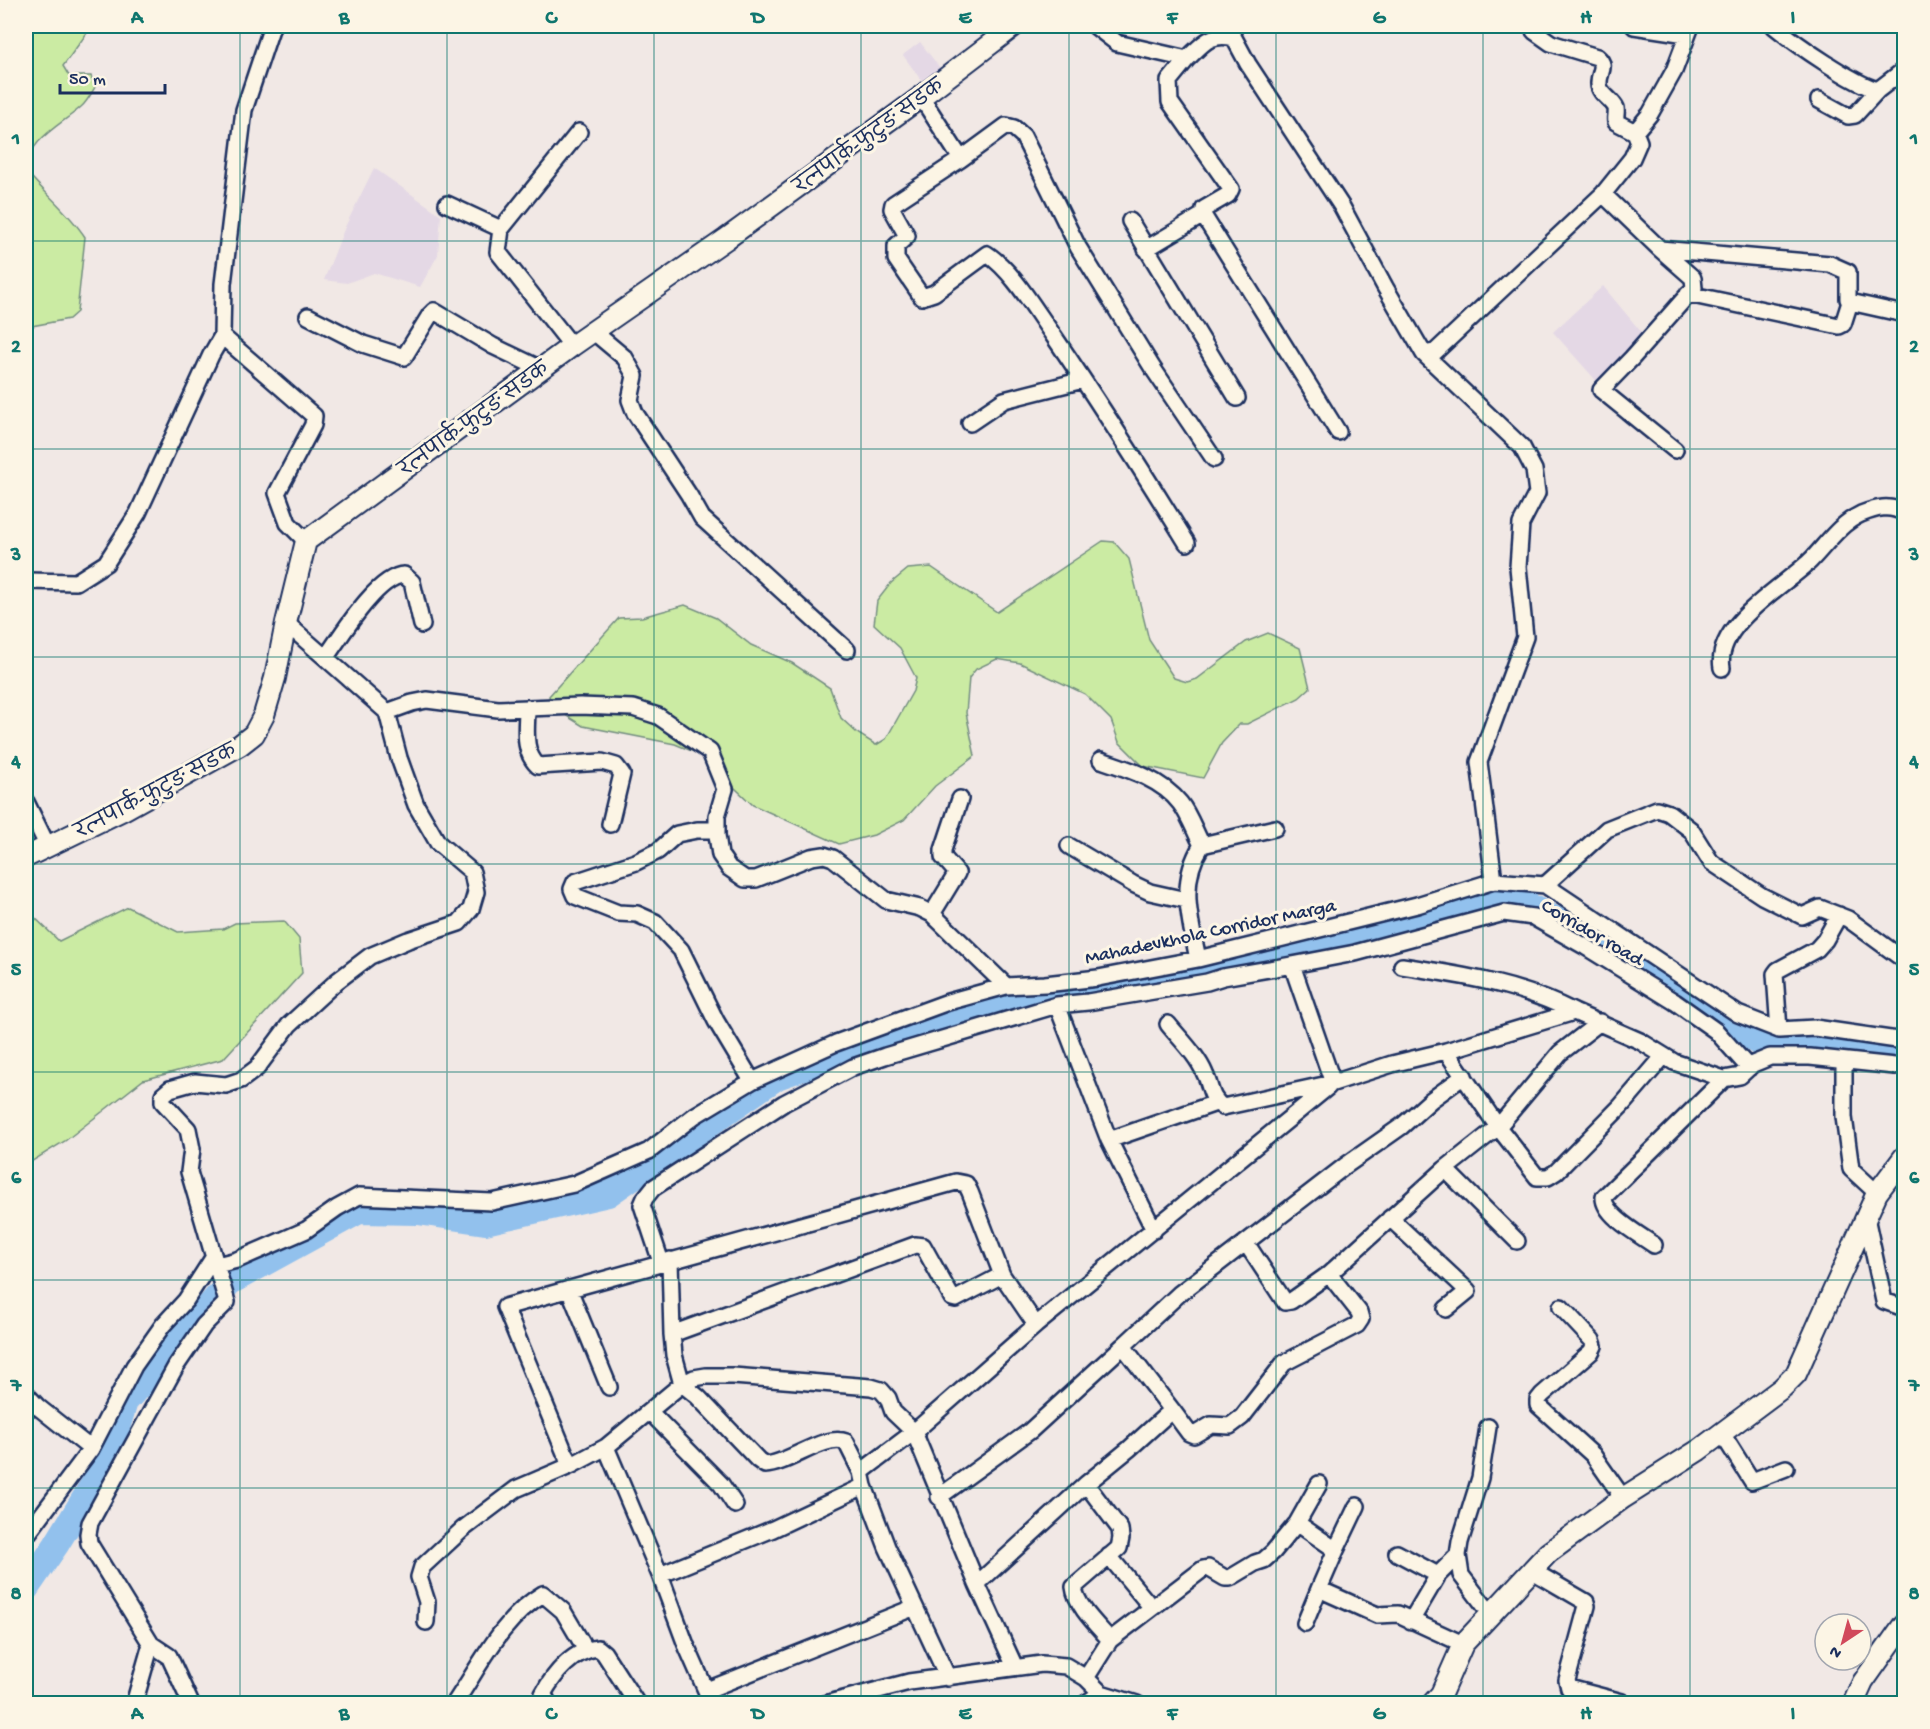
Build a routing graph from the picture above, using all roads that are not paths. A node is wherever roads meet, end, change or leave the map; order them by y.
1 (272, 26) edge
2 (1014, 26) edge
3 (1095, 26) edge
4 (1635, 26) edge
5 (1774, 26) edge
6 (1688, 30) edge
7 (1534, 31) dead end
8 (1187, 58) junction
9 (1905, 70) edge
10 (1878, 90) junction
11 (921, 97) junction
12 (1819, 100) dead end
13 (579, 132) dead end
14 (1635, 132) junction
15 (961, 159) junction
16 (1603, 194) junction
17 (447, 204) dead end
18 (1203, 214) junction
19 (1130, 221) dead end
20 (501, 229) junction
21 (1146, 249) junction
22 (1660, 249) junction
23 (1688, 294) junction
24 (1850, 302) junction
25 (1905, 314) edge
26 (308, 316) dead end
27 (594, 332) junction
28 (222, 336) junction
29 (572, 346) junction
30 (1424, 354) junction
31 (541, 369) junction
32 (1083, 380) junction
33 (1237, 398) dead end
34 (970, 423) dead end
35 (1338, 432) dead end
36 (1675, 450) dead end
37 (1214, 459) dead end
38 (1905, 513) edge
39 (306, 541) junction
40 (1187, 543) dead end
41 (26, 581) edge
42 (286, 623) junction
43 (422, 625) dead end
44 (847, 650) dead end
45 (326, 657) junction
46 (1722, 668) dead end
47 (527, 708) junction
48 (387, 712) junction
49 (1101, 760) dead end
50 (960, 799) dead end
51 (26, 802) edge
52 (610, 825) dead end
53 (1275, 828) dead end
54 (717, 830) junction
55 (1202, 845) junction
56 (1069, 846) dead end
57 (48, 847) junction
58 (26, 857) edge
59 (1494, 881) junction
60 (1545, 885) junction
61 (1186, 900) junction
62 (932, 914) junction
63 (1839, 915) junction
64 (1198, 959) junction
65 (1905, 960) edge
66 (1292, 965) junction
67 (1402, 966) dead end
68 (1006, 986) junction
69 (1057, 1005) junction
70 (1574, 1012) junction
71 (1600, 1022) junction
72 (1167, 1023) dead end
73 (1779, 1030) junction
74 (1905, 1041) edge
75 (1446, 1051) junction
76 (1664, 1057) junction
77 (1844, 1061) junction
78 (1905, 1067) edge
79 (1749, 1068) junction
80 (1464, 1076) junction
81 (1716, 1076) junction
82 (752, 1081) junction
83 (1333, 1083) junction
84 (1216, 1103) junction
85 (1498, 1127) junction
86 (1109, 1140) junction
87 (1905, 1157) edge
88 (1445, 1169) junction
89 (1877, 1193) junction
90 (1866, 1217) junction
91 (1390, 1218) junction
92 (1154, 1230) junction
93 (1517, 1241) dead end
94 (1246, 1243) junction
95 (1654, 1245) dead end
96 (665, 1261) junction
97 (215, 1262) junction
98 (1329, 1274) junction
99 (1002, 1275) junction
100 (569, 1289) junction
101 (1561, 1307) dead end
102 (1905, 1308) edge
103 (1446, 1309) dead end
104 (1036, 1325) junction
105 (672, 1334) junction
106 (1123, 1346) junction
107 (682, 1384) junction
108 (609, 1387) dead end
109 (26, 1394) edge
110 (1172, 1410) junction
111 (650, 1412) junction
112 (1488, 1426) dead end
113 (914, 1432) junction
114 (1721, 1432) junction
115 (606, 1447) junction
116 (91, 1449) junction
117 (572, 1465) junction
118 (1786, 1468) dead end
119 (862, 1479) junction
120 (1086, 1484) junction
121 (1319, 1484) dead end
122 (939, 1497) junction
123 (1623, 1498) junction
124 (735, 1505) dead end
125 (1357, 1506) dead end
126 (1297, 1523) junction
127 (26, 1536) edge
128 (1336, 1550) junction
129 (1397, 1553) dead end
130 (1458, 1555) junction
131 (1109, 1556) junction
132 (1531, 1570) junction
133 (660, 1575) junction
134 (1438, 1575) junction
135 (976, 1584) junction
136 (1319, 1589) junction
137 (915, 1606) junction
138 (1152, 1608) junction
139 (1490, 1613) junction
140 (1411, 1621) junction
141 (426, 1622) dead end
142 (1305, 1623) dead end
143 (1905, 1624) edge
144 (1110, 1640) junction
145 (151, 1644) junction
146 (1463, 1644) junction
147 (586, 1650) junction
148 (1015, 1667) junction
149 (948, 1678) junction
150 (1086, 1678) junction
151 (1101, 1693) junction
152 (710, 1697) edge
153 (543, 1700) edge
154 (1622, 1702) edge
155 (134, 1704) edge
156 (191, 1704) edge
157 (454, 1704) edge
158 (637, 1704) edge
159 (825, 1704) edge
160 (1085, 1704) edge
161 (1137, 1704) edge
162 (1432, 1704) edge
163 (1853, 1704) edge

1 - 28 street
2 - 11 street, रत्नपार्क-फुटुङ सडक
3 - 8 street
4 - 6 street
5 - 10 street
6 - 14 street
7 - 14 street
8 - 18 street
8 - 30 street
9 - 10 street
10 - 12 street
11 - 15 street
11 - 27 street, रत्नपार्क-फुटुङ सडक
13 - 20 street
14 - 16 street
15 - 32 street
15 - 37 street
16 - 22 street
16 - 30 street
17 - 20 street
18 - 21 street
18 - 35 street
19 - 21 street
20 - 29 street
21 - 33 street
22 - 23 street
22 - 24 street
23 - 24 street
23 - 36 street
24 - 25 street
26 - 31 street
27 - 29 street, रत्नपार्क-फुटुङ सडक
27 - 44 street
28 - 39 street
28 - 41 street
29 - 31 street, रत्नपार्क-फुटुङ सडक
30 - 59 street
31 - 39 street, रत्नपार्क-फुटुङ सडक
32 - 34 street
32 - 40 street
38 - 46 street
39 - 42 street, रत्नपार्क-फुटुङ सडक
42 - 45 street
42 - 57 street, रत्नपार्क-फुटुङ सडक
43 - 45 street
45 - 48 street
47 - 48 street
47 - 52 street
47 - 54 street
48 - 97 street
49 - 55 street
50 - 62 street
51 - 57 street
53 - 55 street
54 - 62 street
54 - 82 street
55 - 61 street
56 - 61 street
57 - 58 street, रत्नपार्क-फुटुङ सडक
59 - 60 street, Mahadevkhola Corridor Marga
59 - 64 street, Mahadevkhola Corridor Marga
60 - 63 street
60 - 73 street, Mahadevkhola Corridor Marga
61 - 64 street
62 - 68 street
63 - 65 street
63 - 73 street
64 - 68 street, Mahadevkhola Corridor Marga
66 - 69 street, Corridor road
66 - 79 street, Corridor road
66 - 83 street
67 - 70 street
68 - 82 street, Mahadevkhola Corridor Marga
69 - 86 street
69 - 96 street, Corridor road
70 - 71 street
70 - 75 street
71 - 76 street
71 - 85 street
72 - 84 street
73 - 74 street, Mahadevkhola Corridor Marga
75 - 80 street
75 - 83 street
76 - 81 street
76 - 85 street
77 - 78 street
77 - 79 street
77 - 89 street
79 - 81 street
80 - 85 street
80 - 94 street
81 - 95 street
82 - 97 street, Mahadevkhola Corridor Marga
83 - 84 street
83 - 92 street
84 - 86 street
85 - 88 street
86 - 92 street
87 - 89 street
88 - 91 street
88 - 93 street
89 - 90 street
90 - 102 street
90 - 114 street
91 - 98 street
91 - 103 street
92 - 104 street
94 - 98 street
94 - 106 street
96 - 99 street
96 - 100 street
96 - 105 street, Corridor road
97 - 116 street
97 - 145 street
98 - 110 street
99 - 104 street
99 - 105 street
100 - 108 street
100 - 117 street
101 - 123 street
104 - 113 street
105 - 107 street, Corridor road
106 - 110 street
106 - 122 street
107 - 111 street
107 - 113 street
107 - 119 street
109 - 116 street
110 - 120 street
111 - 115 street
111 - 124 street
112 - 130 street
113 - 119 street
113 - 122 street
114 - 118 street
114 - 123 street
115 - 117 street
115 - 133 street
116 - 127 street
117 - 141 street
119 - 133 street
119 - 137 street
120 - 131 street
120 - 135 street
121 - 126 street
122 - 135 street
123 - 132 street
125 - 128 street
126 - 128 street
126 - 138 street
128 - 136 street
129 - 134 street
130 - 134 street
130 - 139 street
131 - 138 street
131 - 144 street
132 - 139 street
132 - 154 street
133 - 152 street
134 - 140 street
135 - 148 street
136 - 140 street
136 - 142 street
137 - 149 street
137 - 152 street
138 - 144 street
139 - 146 street
140 - 146 street
143 - 163 street
144 - 150 street
145 - 155 street
145 - 156 street
146 - 162 street
147 - 153 street
147 - 157 street
147 - 158 street
148 - 149 street
148 - 150 street
149 - 159 street
150 - 151 street
151 - 160 street
151 - 161 street

